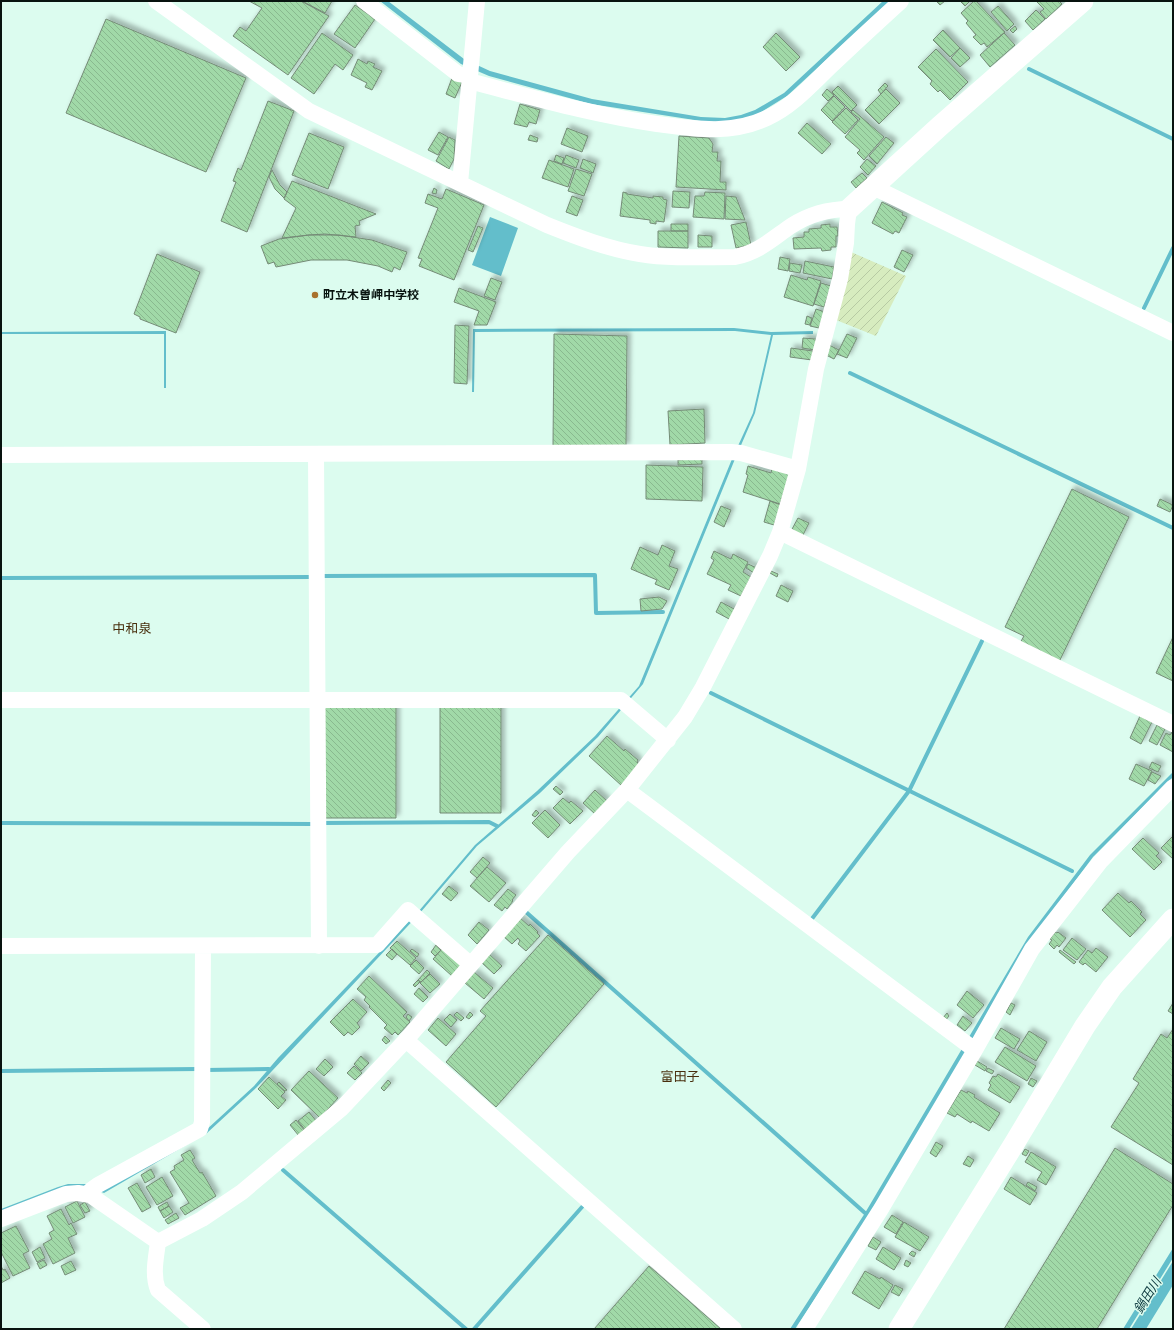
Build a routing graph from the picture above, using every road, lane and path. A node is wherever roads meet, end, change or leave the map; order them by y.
1 (156, 1) edge
2 (364, 1) edge
3 (477, 1) edge
4 (900, 1) edge
5 (1083, 1) edge
6 (470, 73) junction
7 (460, 183) junction
8 (873, 187) junction
9 (849, 209) junction
10 (1173, 333) edge
11 (316, 454) junction
12 (1, 455) edge
13 (798, 469) junction
14 (780, 532) junction
15 (1, 700) edge
16 (317, 700) junction
17 (1173, 724) edge
18 (668, 740) junction
19 (1173, 787) edge
20 (627, 790) junction
21 (1173, 919) edge
22 (1, 946) edge
23 (203, 946) junction
24 (319, 946) junction
25 (470, 964) junction
26 (406, 1040) junction
27 (969, 1046) junction
28 (93, 1190) junction
29 (1, 1219) edge
30 (158, 1242) junction
31 (203, 1329) edge
32 (734, 1329) edge
33 (805, 1329) edge
34 (899, 1329) edge

1 - 7 street
2 - 6 street
3 - 6 street
4 - 6 street
5 - 8 street
6 - 7 street
7 - 9 street
8 - 9 street
8 - 10 street
9 - 13 street
11 - 12 street
11 - 13 street
11 - 16 street
13 - 14 street
14 - 17 street
14 - 18 street
15 - 16 street
16 - 18 street
16 - 24 street
18 - 20 street
19 - 27 street
20 - 25 street
20 - 27 street
21 - 34 street
22 - 23 street
23 - 24 street
23 - 28 street
24 - 25 street
25 - 26 street
26 - 30 street
26 - 32 street
27 - 33 street
28 - 29 street
28 - 30 street
30 - 31 street

